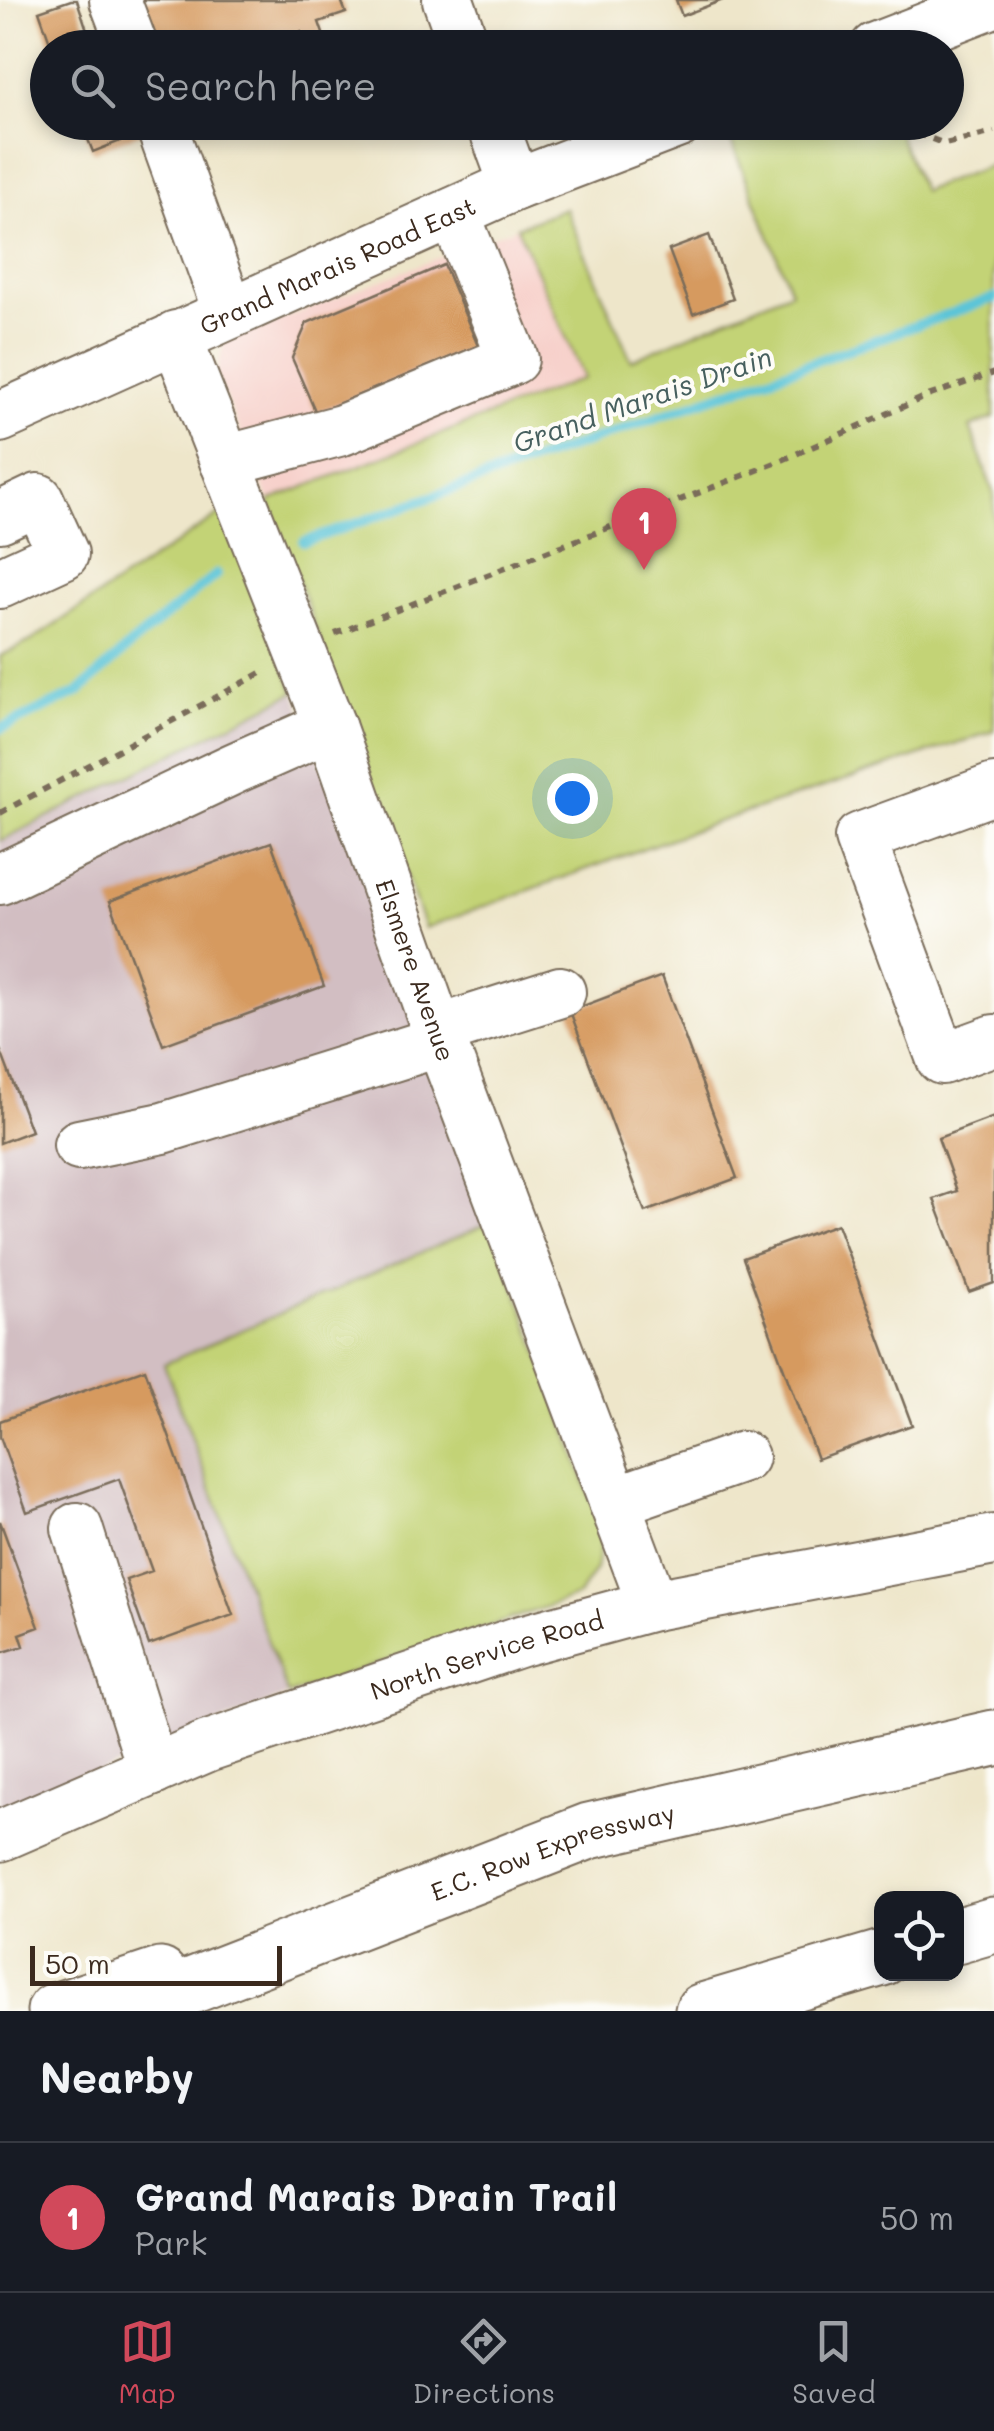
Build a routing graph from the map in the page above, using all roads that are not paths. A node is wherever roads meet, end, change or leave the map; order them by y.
1 (115, 0) edge
2 (448, 0) edge
3 (994, 2) edge
4 (126, 30) edge
5 (459, 30) edge
6 (922, 30) edge
7 (166, 140) edge
8 (498, 140) edge
9 (633, 140) edge
10 (515, 186) junction
11 (454, 213) junction
12 (228, 313) junction
13 (176, 336) junction
14 (0, 417) edge
15 (225, 461) junction
16 (0, 517) edge
17 (0, 583) edge
18 (330, 726) junction
19 (994, 789) edge
20 (0, 880) edge
21 (560, 992) dead end
22 (439, 1036) junction
23 (994, 1040) edge
24 (79, 1145) dead end
25 (743, 1457) dead end
26 (614, 1502) junction
27 (77, 1528) dead end
28 (994, 1540) edge
29 (653, 1605) junction
30 (994, 1738) edge
31 (153, 1770) junction
32 (589, 1831) junction
33 (0, 1836) edge
34 (994, 1925) edge
35 (964, 1934) edge
36 (874, 1960) edge
37 (56, 2011) edge
38 (127, 2011) edge
39 (703, 2011) edge

1 - 4 street
2 - 5 street
3 - 6 street
7 - 12 street
8 - 10 street
9 - 10 street, Grand Marais Road East
10 - 11 street, Grand Marais Road East
11 - 12 street, Grand Marais Road East
11 - 15 street
12 - 13 street, Grand Marais Road East
13 - 14 street, Grand Marais Road East
13 - 15 street, Elsmere Avenue
15 - 18 street, Elsmere Avenue
16 - 17 street
18 - 20 street
18 - 22 street, Elsmere Avenue
19 - 23 street
21 - 22 street
22 - 24 street
22 - 26 street, Elsmere Avenue
25 - 26 street
26 - 29 street, Elsmere Avenue
27 - 31 street
28 - 29 street, North Service Road
29 - 31 street, North Service Road
30 - 32 highway, E.C. Row Expressway
31 - 33 street, North Service Road
32 - 37 highway
32 - 38 highway, E.C. Row Expressway
34 - 35 highway
36 - 39 highway

